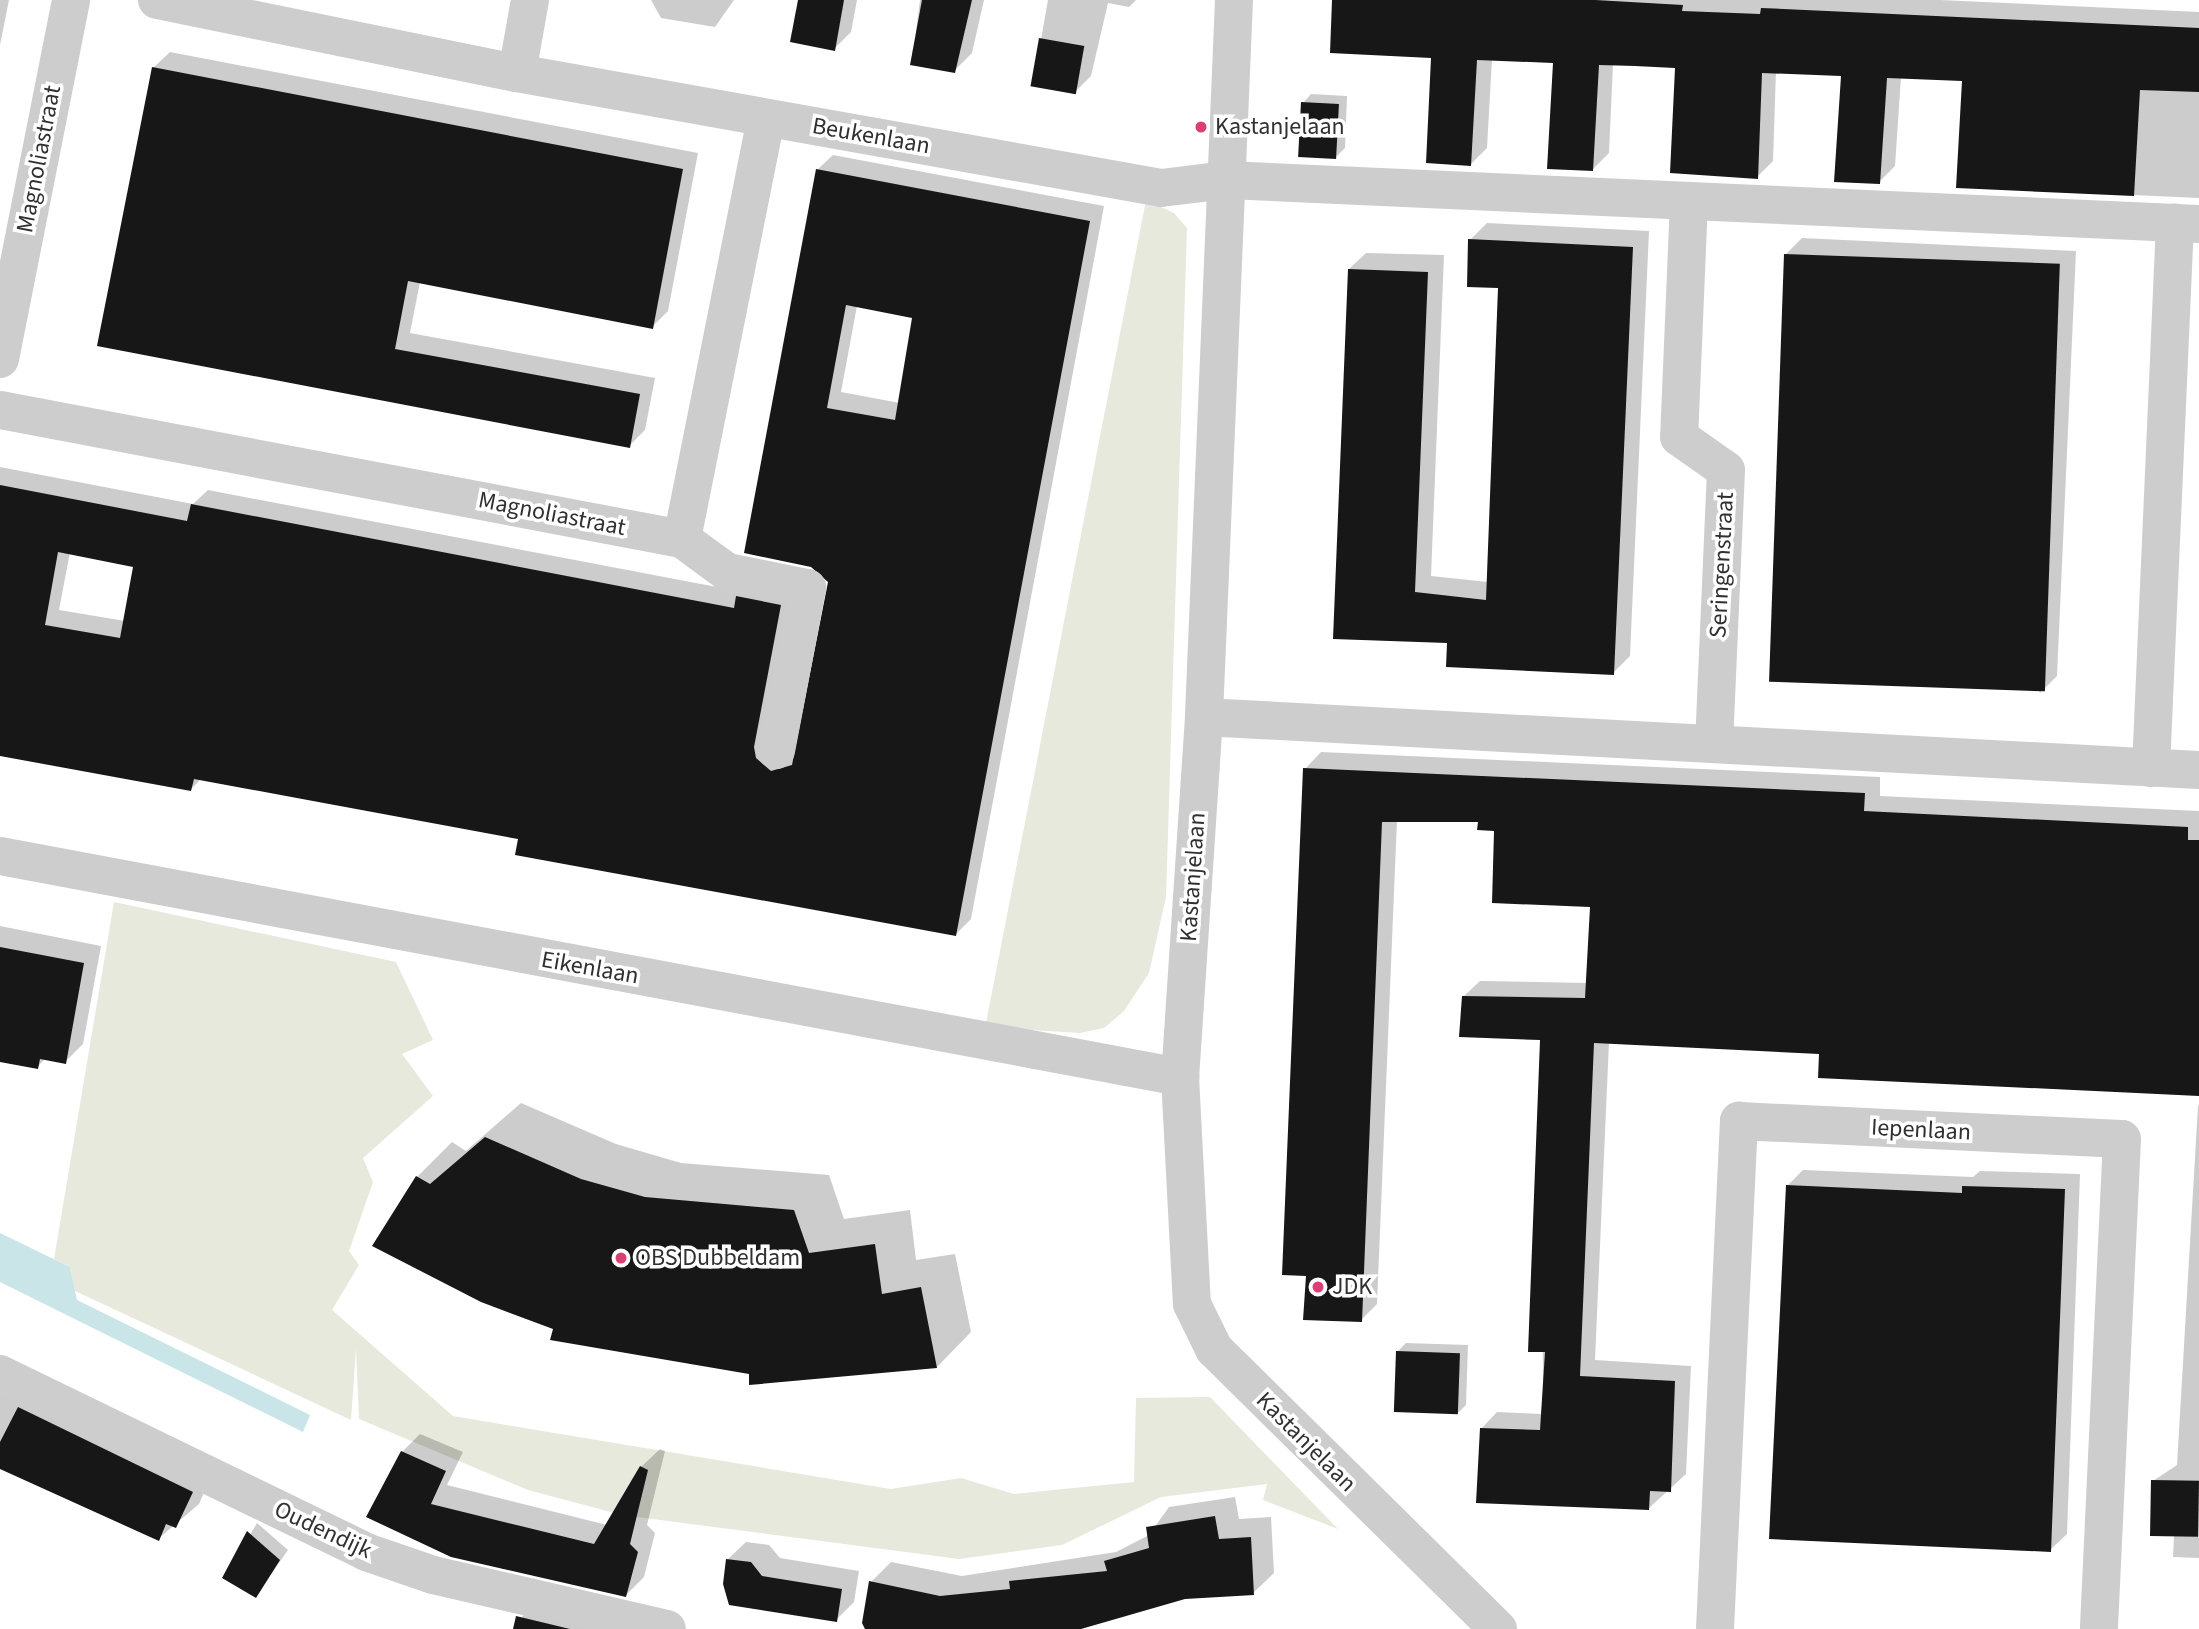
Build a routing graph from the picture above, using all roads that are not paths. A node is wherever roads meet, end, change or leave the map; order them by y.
1 (71, 0) edge
2 (157, 0) edge
3 (530, 0) edge
4 (1234, 0) edge
5 (517, 72) junction
6 (766, 118) junction
7 (1226, 180) junction
8 (1689, 201) junction
9 (2187, 223) edge
10 (0, 359) edge
11 (0, 410) edge
12 (682, 539) junction
13 (1204, 717) junction
14 (1714, 744) junction
15 (776, 750) dead end
16 (2151, 768) junction
17 (2199, 770) edge
18 (0, 856) edge
19 (1180, 1077) junction
20 (0, 1374) edge
21 (667, 1629) edge
22 (1498, 1629) edge
23 (1715, 1629) edge
24 (2099, 1629) edge

1 - 10 street, Magnoliastraat
2 - 5 street, Beukenlaan
3 - 5 street
4 - 7 street, Kastanjelaan
5 - 6 street, Beukenlaan
6 - 7 street, Beukenlaan
6 - 12 street
7 - 8 street
7 - 13 street, Kastanjelaan
8 - 9 street
8 - 14 street, Seringenstraat
9 - 16 street
11 - 12 street, Magnoliastraat
12 - 15 street
13 - 14 street
13 - 19 street, Kastanjelaan
14 - 16 street
16 - 17 street
18 - 19 street, Eikenlaan
19 - 22 street, Kastanjelaan
20 - 21 street, Oudendijk
23 - 24 street, Iepenlaan

